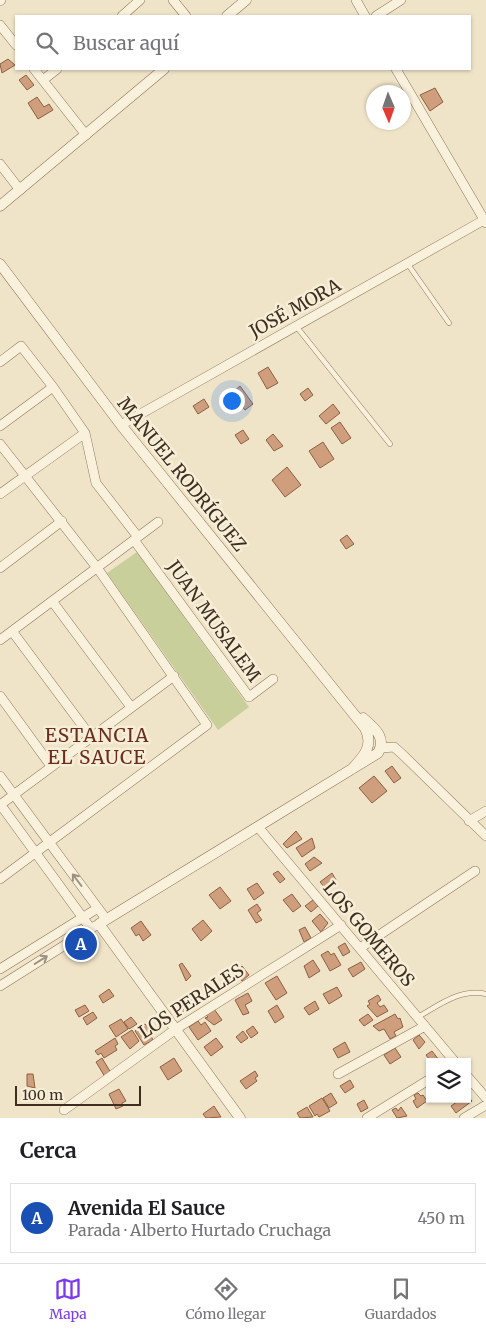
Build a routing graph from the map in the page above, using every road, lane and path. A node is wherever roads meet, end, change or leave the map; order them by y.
1 (140, 0) edge
2 (173, 0) edge
3 (246, 0) edge
4 (356, 0) edge
5 (401, 0) edge
6 (123, 15) edge
7 (185, 15) edge
8 (228, 15) edge
9 (364, 15) edge
10 (378, 15) edge
11 (0, 24) edge
12 (15, 44) edge
13 (35, 70) edge
14 (56, 70) edge
15 (163, 70) edge
16 (397, 70) edge
17 (43, 80) junction
18 (86, 135) junction
19 (0, 164) edge
20 (20, 190) junction
21 (0, 206) edge
22 (485, 222) edge
23 (407, 263) junction
24 (0, 264) edge
25 (449, 323) dead end
26 (296, 326) junction
27 (0, 362) edge
28 (53, 387) junction
29 (121, 424) junction
30 (0, 426) edge
31 (85, 433) junction
32 (0, 444) edge
33 (390, 444) dead end
34 (26, 476) junction
35 (0, 494) edge
36 (62, 521) junction
37 (158, 522) dead end
38 (136, 538) junction
39 (0, 568) edge
40 (98, 569) junction
41 (52, 601) junction
42 (12, 631) junction
43 (0, 640) edge
44 (174, 676) junction
45 (273, 678) dead end
46 (0, 696) edge
47 (344, 700) junction
48 (131, 708) junction
49 (91, 737) junction
50 (381, 748) junction
51 (52, 766) junction
52 (352, 769) junction
53 (0, 776) edge
54 (13, 794) junction
55 (0, 805) edge
56 (486, 811) edge
57 (469, 821) junction
58 (258, 827) junction
59 (486, 836) edge
60 (50, 842) junction
61 (36, 853) junction
62 (475, 871) dead end
63 (0, 879) edge
64 (98, 908) junction
65 (83, 918) junction
66 (99, 924) junction
67 (341, 925) junction
68 (360, 948) junction
69 (0, 969) edge
70 (0, 986) edge
71 (486, 994) edge
72 (418, 1017) junction
73 (425, 1026) junction
74 (176, 1030) junction
75 (452, 1058) edge
76 (338, 1074) dead end
77 (471, 1081) edge
78 (426, 1082) edge
79 (486, 1098) edge
80 (486, 1105) edge
81 (64, 1110) dead end
82 (240, 1118) edge
83 (368, 1118) edge
84 (464, 1118) edge

1 - 6 street
2 - 7 street
3 - 8 street
4 - 9 street
5 - 10 street
11 - 12 street
13 - 17 street
14 - 17 street
15 - 18 street
16 - 22 street
17 - 18 street
18 - 20 street
19 - 20 street
20 - 21 street
22 - 23 street, JOSÉ MORA
23 - 25 lane
23 - 26 street, JOSÉ MORA
24 - 29 street, MANUEL RODRÍGUEZ
26 - 29 street, JOSÉ MORA
26 - 33 lane
27 - 28 street
28 - 30 street
28 - 31 street
29 - 47 street, MANUEL RODRÍGUEZ
31 - 34 street
31 - 38 street
32 - 34 street
34 - 35 street
34 - 36 street
36 - 39 street
36 - 40 street
37 - 38 street
38 - 40 street
38 - 45 street, JUAN MUSALEM
40 - 41 street
40 - 44 street
41 - 42 street
41 - 48 street
42 - 43 street
42 - 49 street
44 - 48 street
44 - 60 street
46 - 51 street
47 - 50 street, MANUEL RODRÍGUEZ
47 - 52 street, MANUEL RODRÍGUEZ
48 - 49 street
49 - 51 street
50 - 52 street
50 - 57 street
51 - 54 street
52 - 58 street
53 - 54 street
54 - 55 street
54 - 60 street
55 - 61 street
56 - 57 street
57 - 59 street
58 - 66 street
58 - 67 street, LOS GOMEROS
60 - 61 street
64 -> 60 street
61 - 63 street
61 - 65 street
62 - 68 street
64 - 65 street
64 - 66 street
65 - 66 street
65 - 69 street
70 -> 66 street
66 - 74 street
67 - 68 street, LOS GOMEROS
67 - 74 street, LOS PERALES
68 - 72 street, LOS GOMEROS
71 - 72 lane
72 - 73 street, LOS GOMEROS
73 - 75 street, LOS GOMEROS
73 - 76 street
74 - 81 street, LOS PERALES
74 - 82 street
77 - 79 street
78 - 83 street
80 - 84 street

